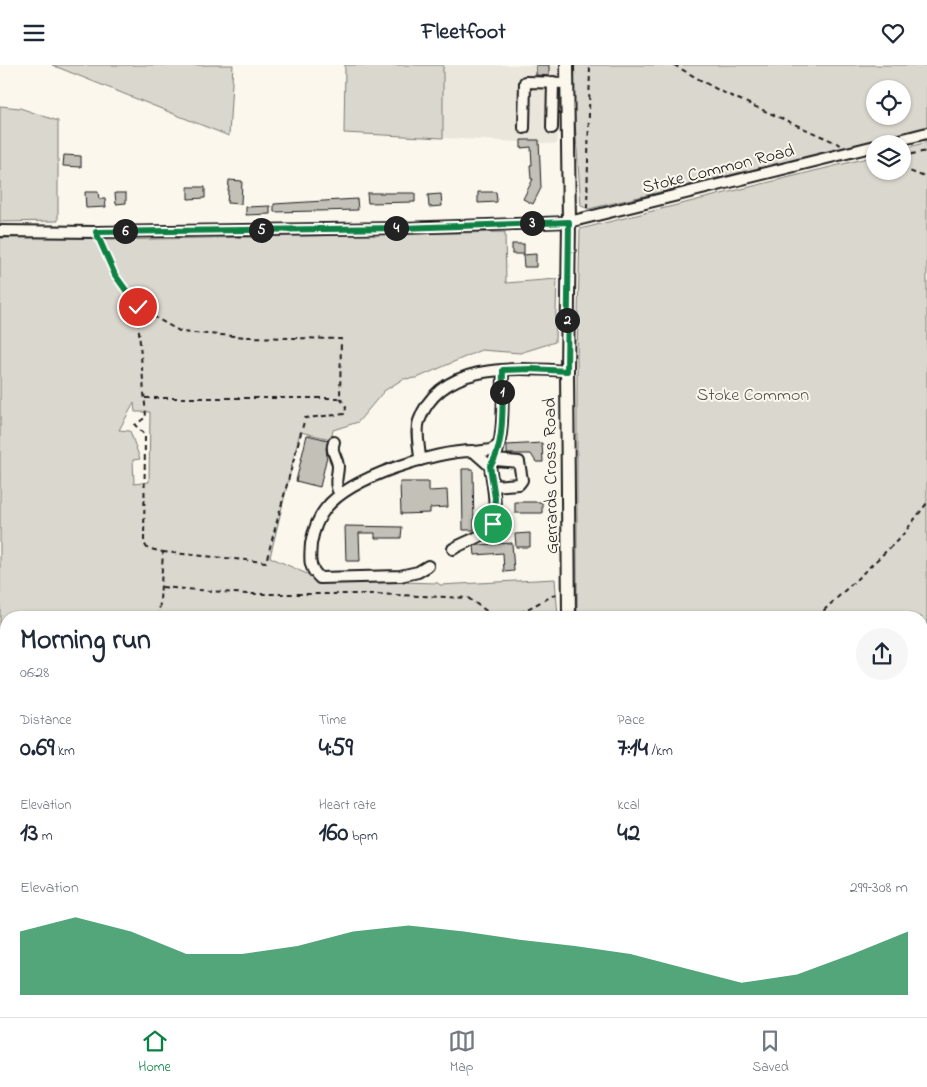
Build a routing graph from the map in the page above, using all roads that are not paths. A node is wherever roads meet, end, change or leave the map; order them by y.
1 (567, 65) edge
2 (553, 82) junction
3 (567, 83) junction
4 (524, 128) dead end
5 (552, 128) dead end
6 (927, 133) edge
7 (911, 137) edge
8 (866, 148) edge
9 (569, 222) junction
10 (0, 231) edge
11 (503, 370) junction
12 (567, 371) junction
13 (334, 442) dead end
14 (499, 445) junction
15 (475, 452) junction
16 (420, 460) junction
17 (493, 463) junction
18 (493, 486) junction
19 (340, 494) junction
20 (453, 549) dead end
21 (428, 566) dead end
22 (569, 611) edge

1 - 3 main road, Gerrards Cross Road
2 - 3 street
2 - 4 street
2 - 5 street
3 - 9 main road, Gerrards Cross Road
6 - 7 street
8 - 9 street, Stoke Common Road
9 - 10 street, Stoke Common Road
9 - 12 main road, Gerrards Cross Road
11 - 12 street
11 - 14 street
11 - 16 street
12 - 22 main road, Gerrards Cross Road
13 - 19 street
14 - 15 street
14 - 17 street
15 - 16 street
15 - 17 street
16 - 19 street
17 - 18 street
17 - 18 street
18 - 20 street
19 - 21 street

